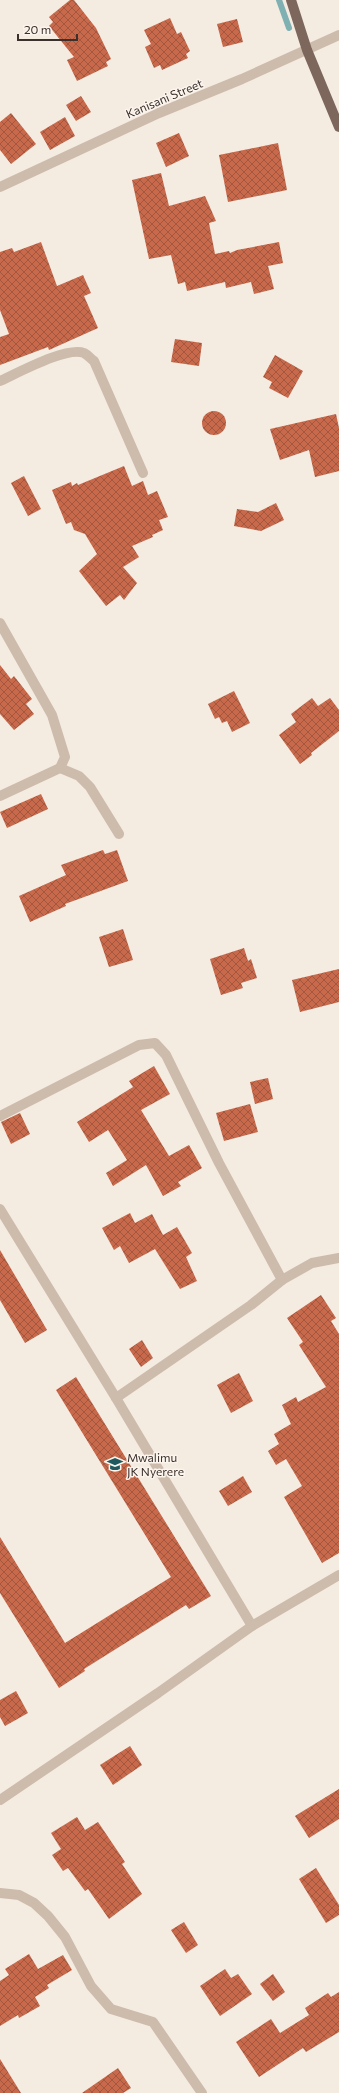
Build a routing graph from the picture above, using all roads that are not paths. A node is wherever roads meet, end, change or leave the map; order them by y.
1 (291, 0) edge
2 (339, 35) edge
3 (308, 50) junction
4 (339, 127) edge
5 (0, 187) edge
6 (0, 381) edge
7 (143, 473) dead end
8 (0, 623) edge
9 (60, 768) junction
10 (0, 796) edge
11 (119, 834) dead end
12 (0, 1116) edge
13 (0, 1209) edge
14 (339, 1258) edge
15 (282, 1280) junction
16 (116, 1398) junction
17 (339, 1575) edge
18 (252, 1626) junction
19 (0, 1800) edge
20 (0, 1893) edge
21 (202, 2093) edge

1 - 3 main road
2 - 3 street, Kanisani Street
3 - 4 main road
3 - 5 street, Kanisani Street
6 - 7 street
8 - 9 street
9 - 10 street
9 - 11 street
12 - 15 street
13 - 16 street
14 - 15 street
15 - 16 street
16 - 18 street
17 - 18 street
18 - 19 street
20 - 21 street

